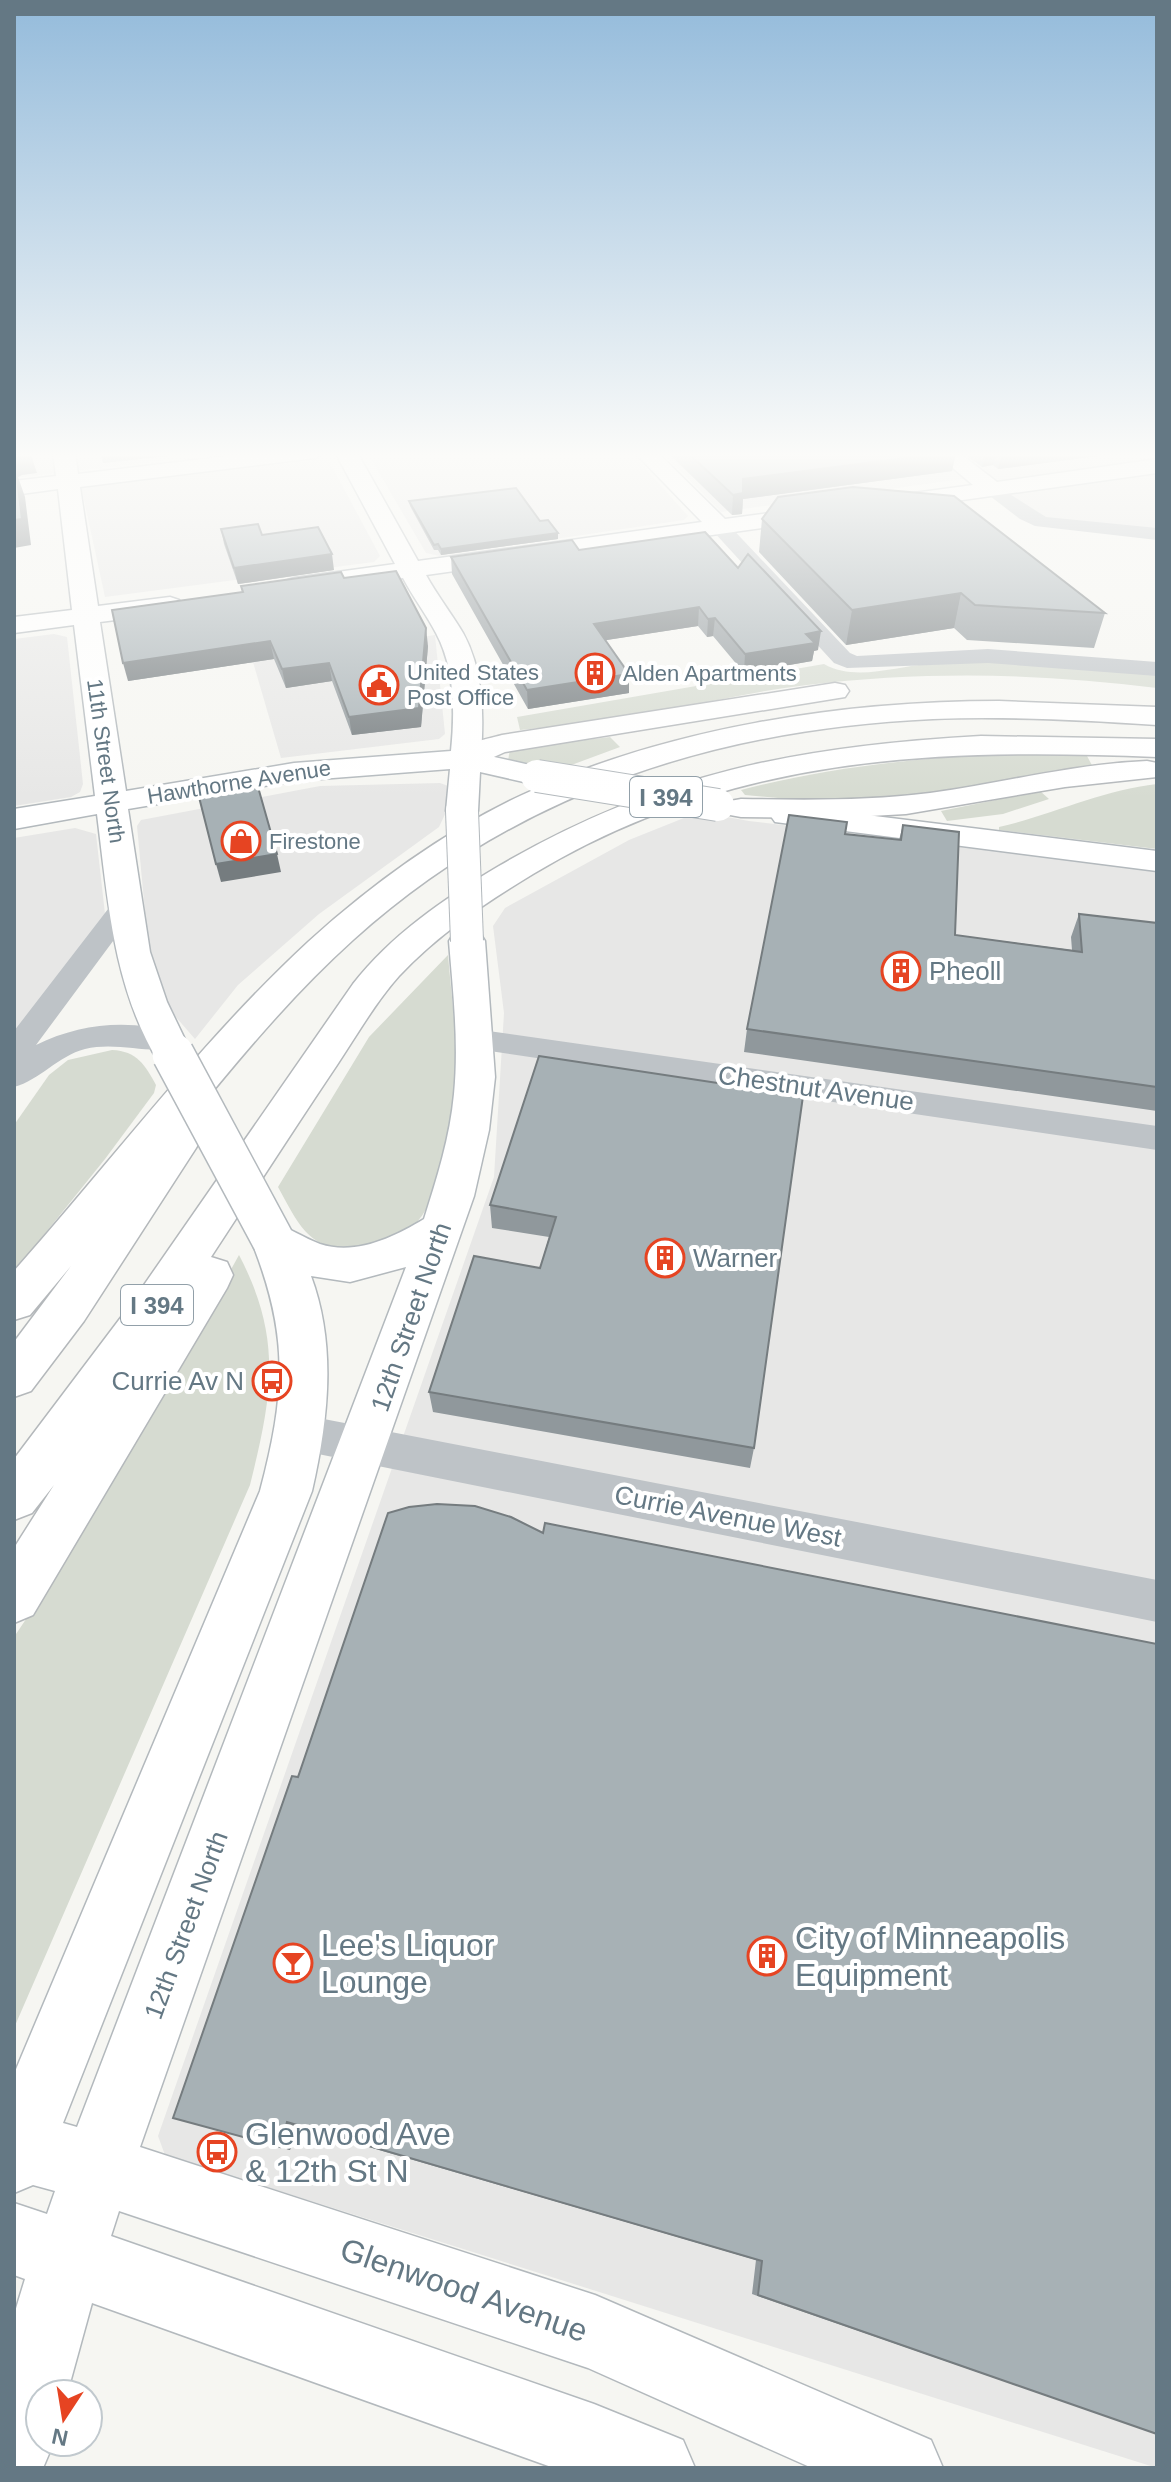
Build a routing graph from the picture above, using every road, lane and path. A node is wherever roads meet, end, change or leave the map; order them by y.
1 (80, 568) edge
2 (418, 568) edge
3 (758, 568) edge
4 (410, 569) junction
5 (269, 590) edge
6 (193, 602) edge
7 (87, 616) junction
8 (14, 625) edge
9 (1157, 669) edge
10 (1157, 695) edge
11 (1157, 716) edge
12 (1157, 748) edge
13 (465, 759) junction
14 (1157, 769) edge
15 (1157, 778) edge
16 (113, 802) junction
17 (729, 806) junction
18 (14, 819) edge
19 (902, 831) junction
20 (1157, 861) edge
21 (125, 906) junction
22 (279, 993) junction
23 (474, 1040) junction
24 (169, 1047) junction
25 (14, 1058) edge
26 (14, 1076) edge
27 (290, 1104) junction
28 (1157, 1138) edge
29 (443, 1229) junction
30 (273, 1240) junction
31 (14, 1302) edge
32 (14, 1377) edge
33 (298, 1432) junction
34 (365, 1445) junction
35 (102, 1454) junction
36 (14, 1497) edge
37 (14, 1562) edge
38 (14, 1597) edge
39 (1157, 1601) edge
40 (16, 2150) edge
41 (100, 2169) junction
42 (41, 2248) edge
43 (14, 2444) edge
44 (655, 2468) edge
45 (903, 2468) edge

1 - 7 main road, 11th Street North
2 - 4 main road
3 - 9 street
4 - 5 main road
4 - 13 main road, 12th Street North
6 - 7 main road
7 - 8 main road
7 - 16 main road, 11th Street North
10 - 13 main road
11 - 22 main road, I 394
12 - 27 main road, I 394
13 - 16 main road, Hawthorne Avenue
13 - 17 main road, bridge
13 - 23 main road, 12th Street North, bridge
14 - 17 main road
15 - 19 main road
16 - 18 main road, Hawthorne Avenue
16 - 21 main road, 11th Street North
17 - 19 main road
19 - 20 main road
21 - 24 main road, 11th Street North
21 - 25 street
22 - 31 main road
22 - 32 main road, I 394
23 - 28 street, Chestnut Avenue
23 - 29 main road, 12th Street North
24 - 26 street
24 - 30 main road, 11th Street North, bridge
27 - 35 main road
27 - 36 main road, I 394
29 - 30 main road
29 - 34 main road, 12th Street North
30 - 33 main road
33 - 34 street, Currie Avenue West
33 - 40 main road
34 - 39 street, Currie Avenue West
34 - 41 main road, 12th Street North
35 - 37 main road
35 - 38 main road
40 - 41 main road, Glenwood Avenue
41 - 42 main road, 12th Street North
41 - 45 main road, Glenwood Avenue
42 - 43 main road, 12th Street North
42 - 44 main road

